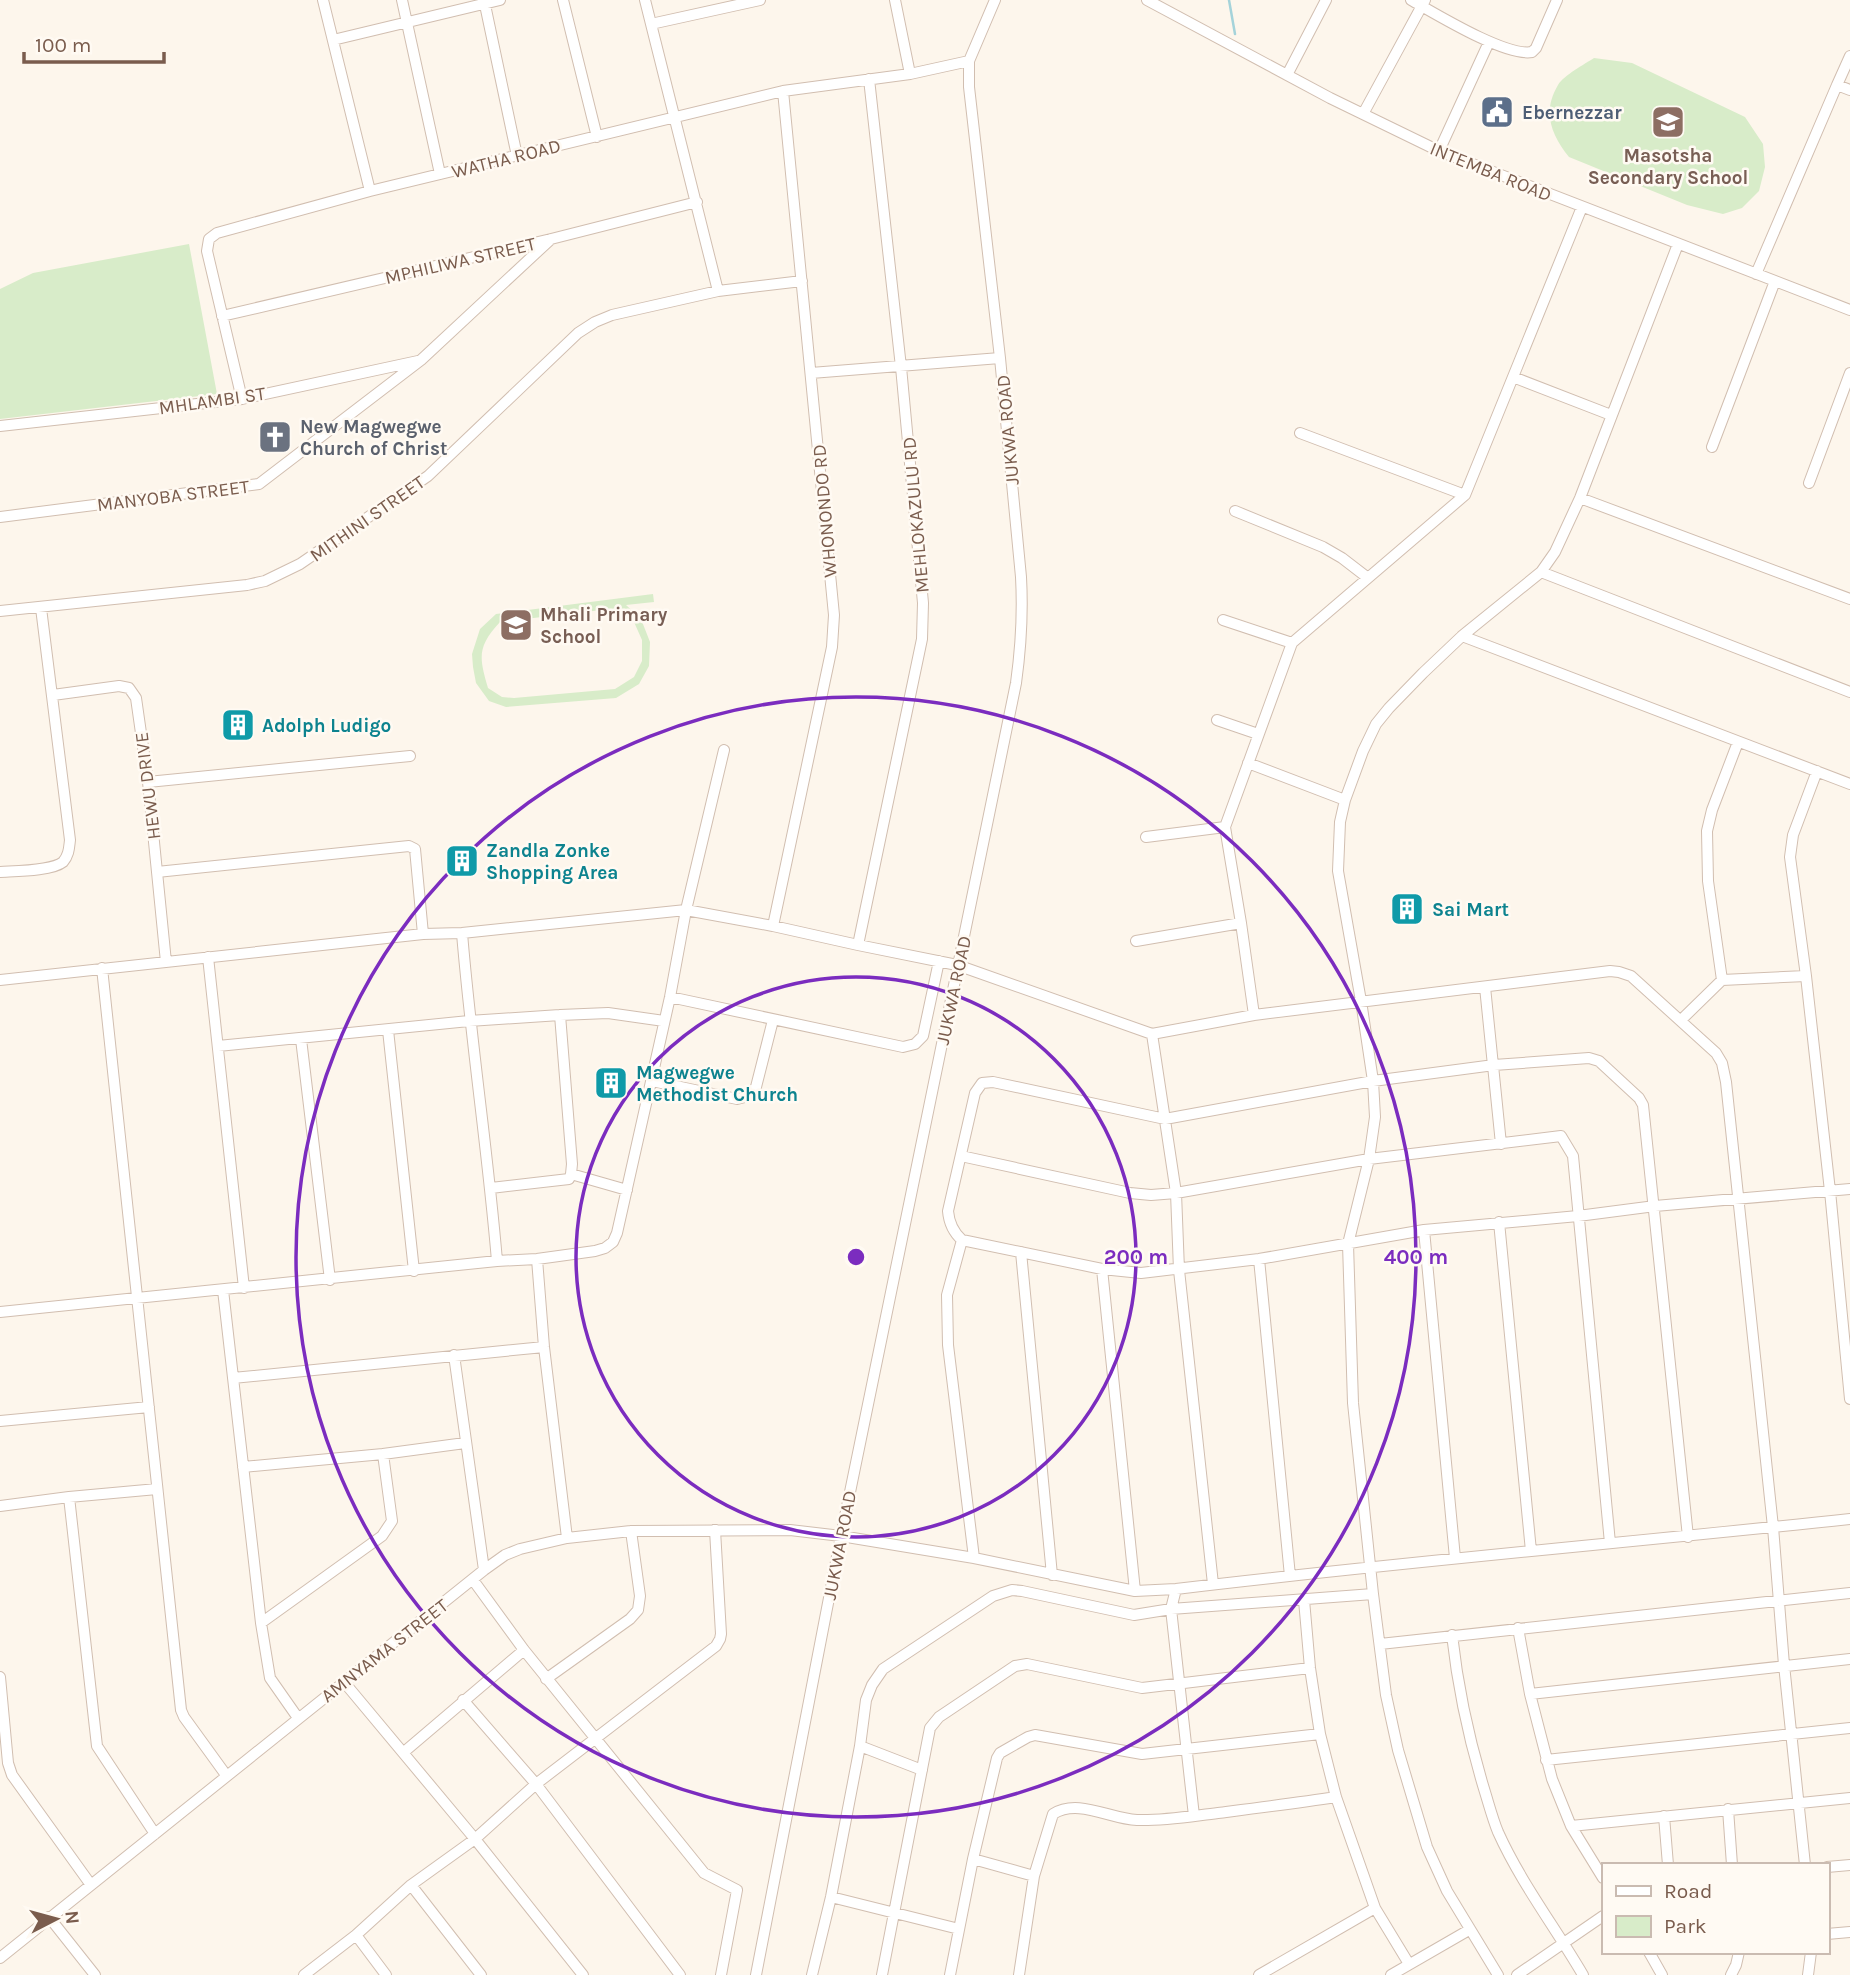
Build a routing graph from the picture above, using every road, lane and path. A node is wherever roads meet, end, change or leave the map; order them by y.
1 (323, 0) edge
2 (401, 0) edge
3 (500, 0) edge
4 (563, 0) edge
5 (645, 0) edge
6 (760, 0) edge
7 (895, 0) edge
8 (995, 0) edge
9 (1147, 0) edge
10 (1326, 0) edge
11 (1410, 0) edge
12 (1557, 0) edge
13 (484, 2) edge
14 (726, 3) edge
15 (1424, 3) edge
16 (407, 23) junction
17 (651, 24) junction
18 (333, 40) junction
19 (1489, 42) junction
20 (1850, 56) edge
21 (969, 61) junction
22 (909, 74) junction
23 (1287, 75) junction
24 (869, 79) junction
25 (1837, 85) junction
26 (1850, 90) edge
27 (783, 91) junction
28 (1363, 114) junction
29 (675, 117) junction
30 (597, 136) junction
31 (1439, 150) junction
32 (517, 156) junction
33 (440, 174) junction
34 (370, 191) junction
35 (697, 202) junction
36 (1582, 207) junction
37 (551, 239) junction
38 (1678, 244) junction
39 (1756, 274) junction
40 (802, 281) junction
41 (1775, 281) junction
42 (718, 290) junction
43 (1850, 310) edge
44 (222, 316) junction
45 (1000, 358) junction
46 (421, 360) junction
47 (901, 367) junction
48 (811, 373) junction
49 (1850, 373) edge
50 (1513, 377) junction
51 (242, 399) junction
52 (1611, 415) junction
53 (0, 426) edge
54 (1300, 433) dead end
55 (1712, 447) dead end
56 (1810, 483) dead end
57 (1465, 495) junction
58 (1580, 498) junction
59 (1235, 511) dead end
60 (0, 517) edge
61 (1541, 572) junction
62 (1368, 578) junction
63 (1850, 599) edge
64 (41, 608) junction
65 (0, 611) edge
66 (1223, 620) dead end
67 (1462, 636) junction
68 (1292, 643) junction
69 (1850, 692) edge
70 (53, 695) junction
71 (1217, 720) dead end
72 (1258, 734) junction
73 (1738, 741) junction
74 (724, 750) dead end
75 (410, 756) dead end
76 (1248, 763) junction
77 (1817, 771) junction
78 (148, 782) junction
79 (1850, 785) edge
80 (1345, 800) junction
81 (1225, 827) junction
82 (1146, 836) dead end
83 (0, 872) edge
84 (157, 872) junction
85 (686, 910) junction
86 (1241, 923) junction
87 (773, 926) junction
88 (461, 933) junction
89 (423, 934) junction
90 (1136, 941) dead end
91 (858, 945) junction
92 (208, 957) junction
93 (939, 961) junction
94 (166, 962) junction
95 (957, 965) junction
96 (102, 968) junction
97 (1806, 976) junction
98 (0, 980) edge
99 (1722, 980) junction
100 (1485, 987) junction
101 (670, 997) junction
102 (1361, 1001) junction
103 (560, 1015) junction
104 (1254, 1015) junction
105 (773, 1020) junction
106 (1681, 1020) junction
107 (470, 1021) junction
108 (664, 1021) junction
109 (388, 1030) junction
110 (1153, 1034) junction
111 (301, 1039) junction
112 (218, 1046) junction
113 (1494, 1065) junction
114 (652, 1081) junction
115 (1373, 1081) junction
116 (1165, 1119) junction
117 (1501, 1144) junction
118 (961, 1156) junction
119 (1369, 1159) junction
120 (571, 1174) junction
121 (491, 1188) junction
122 (1850, 1189) edge
123 (627, 1191) junction
124 (1830, 1191) junction
125 (1176, 1193) junction
126 (1738, 1200) junction
127 (1655, 1206) junction
128 (1577, 1216) junction
129 (1499, 1222) junction
130 (1423, 1230) junction
131 (962, 1240) junction
132 (1348, 1244) junction
133 (1021, 1252) junction
134 (537, 1259) junction
135 (1259, 1259) junction
136 (497, 1261) junction
137 (1102, 1269) junction
138 (1179, 1270) junction
139 (414, 1271) junction
140 (330, 1280) junction
141 (244, 1288) junction
142 (223, 1290) junction
143 (138, 1298) junction
144 (0, 1312) edge
145 (544, 1348) junction
146 (454, 1355) junction
147 (233, 1378) junction
148 (1850, 1399) edge
149 (149, 1407) junction
150 (0, 1421) edge
151 (465, 1443) junction
152 (383, 1454) junction
153 (243, 1467) junction
154 (157, 1489) junction
155 (69, 1497) junction
156 (0, 1506) edge
157 (1850, 1519) edge
158 (1773, 1527) junction
159 (715, 1530) junction
160 (631, 1531) junction
161 (841, 1536) junction
162 (1688, 1536) junction
163 (567, 1538) junction
164 (1610, 1544) junction
165 (1531, 1551) junction
166 (974, 1558) junction
167 (1455, 1558) junction
168 (1371, 1567) junction
169 (484, 1570) junction
170 (1052, 1575) junction
171 (1290, 1576) junction
172 (473, 1580) junction
173 (1213, 1584) junction
174 (1175, 1589) junction
175 (1135, 1591) junction
176 (1850, 1593) edge
177 (1373, 1594) junction
178 (1304, 1600) junction
179 (1779, 1600) junction
180 (1171, 1609) junction
181 (261, 1623) junction
182 (1518, 1628) junction
183 (1452, 1635) junction
184 (1380, 1644) junction
185 (524, 1650) junction
186 (1850, 1659) edge
187 (1784, 1665) junction
188 (1310, 1668) junction
189 (0, 1677) edge
190 (546, 1679) junction
191 (344, 1682) junction
192 (1179, 1682) junction
193 (1530, 1694) junction
194 (463, 1700) junction
195 (298, 1718) junction
196 (1850, 1728) edge
197 (1320, 1734) junction
198 (1790, 1734) junction
199 (595, 1740) junction
200 (860, 1746) junction
201 (1185, 1750) junction
202 (404, 1752) junction
203 (1546, 1760) junction
204 (922, 1770) junction
205 (226, 1775) junction
206 (536, 1784) junction
207 (1336, 1797) junction
208 (1850, 1798) edge
209 (1798, 1804) junction
210 (1728, 1809) junction
211 (1194, 1816) junction
212 (1664, 1816) junction
213 (1571, 1826) junction
214 (155, 1834) junction
215 (475, 1839) junction
216 (973, 1859) junction
217 (1668, 1863) edge
218 (1732, 1863) edge
219 (1805, 1863) edge
220 (1850, 1865) edge
221 (1829, 1867) edge
222 (1602, 1876) edge
223 (1034, 1877) junction
224 (91, 1885) junction
225 (411, 1885) junction
226 (831, 1897) junction
227 (1375, 1908) junction
228 (895, 1913) junction
229 (49, 1917) junction
230 (1602, 1917) edge
231 (959, 1929) junction
232 (1469, 1930) junction
233 (1850, 1932) edge
234 (1829, 1934) edge
235 (356, 1935) junction
236 (1564, 1942) junction
237 (1650, 1954) edge
238 (1739, 1954) edge
239 (1811, 1954) edge
240 (0, 1958) edge
241 (1409, 1964) junction
242 (94, 1975) edge
243 (304, 1975) edge
244 (386, 1975) edge
245 (481, 1975) edge
246 (583, 1975) edge
247 (680, 1975) edge
248 (721, 1975) edge
249 (756, 1975) edge
250 (812, 1975) edge
251 (882, 1975) edge
252 (950, 1975) edge
253 (1019, 1975) edge
254 (1259, 1975) edge
255 (1391, 1975) edge
256 (1498, 1975) edge
257 (1517, 1975) edge
258 (1583, 1975) edge
259 (1662, 1975) edge
260 (1731, 1975) edge
261 (1808, 1975) edge

1 - 18 street
2 - 16 street
3 - 13 street
4 - 30 street
5 - 17 street
6 - 14 street
7 - 22 street
8 - 21 street, JUKWA ROAD
9 - 23 street, INTEMBA ROAD
10 - 23 street
11 - 15 street
12 - 19 street
13 - 16 street
13 - 32 street
14 - 17 street
15 - 19 street
15 - 28 street
16 - 18 street
16 - 33 street
17 - 29 street
18 - 34 street
19 - 31 street
20 - 25 street
21 - 22 street, WATHA ROAD
21 - 45 street, JUKWA ROAD
22 - 24 street, WATHA ROAD
23 - 28 street, INTEMBA ROAD
24 - 27 street, WATHA ROAD
24 - 47 street, MEHLOKAZULU RD
25 - 26 street
25 - 39 street
27 - 29 street, WATHA ROAD
27 - 40 street, WHONONDO RD
28 - 31 street, INTEMBA ROAD
29 - 30 street, WATHA ROAD
29 - 35 street
30 - 32 street, WATHA ROAD
31 - 36 street, INTEMBA ROAD
32 - 33 street, WATHA ROAD
33 - 34 street, WATHA ROAD
34 - 44 street, WATHA ROAD
35 - 37 street, MPHILIWA STREET
35 - 42 street
36 - 38 street, INTEMBA ROAD
36 - 50 street
37 - 44 street, MPHILIWA STREET
37 - 46 street, MANYOBA STREET
38 - 39 street, INTEMBA ROAD
38 - 52 street
39 - 41 street, INTEMBA ROAD
40 - 42 street, MITHINI STREET
40 - 48 street, WHONONDO RD
41 - 43 street, INTEMBA ROAD
41 - 55 street
42 - 64 street, MITHINI STREET
44 - 51 street, WATHA ROAD
45 - 47 street
45 - 95 street, JUKWA ROAD
46 - 51 street, MHLAMBI ST
46 - 60 street, MANYOBA STREET
47 - 48 street
47 - 91 street, MEHLOKAZULU RD
48 - 87 street, WHONONDO RD
49 - 56 street
50 - 52 street
50 - 57 street
51 - 53 street, MHLAMBI ST
52 - 58 street
54 - 57 street
57 - 62 street
58 - 61 street
58 - 63 street
59 - 62 street
61 - 67 street
61 - 69 street
62 - 68 street
64 - 65 street, MITHINI STREET
64 - 70 street
66 - 68 street
67 - 73 street
67 - 80 street
68 - 72 street
70 - 78 street, HEWU DRIVE
70 - 83 street
71 - 72 street
72 - 76 street
73 - 77 street
73 - 99 street
74 - 85 street
75 - 78 street
76 - 80 street
76 - 81 street
77 - 79 street
77 - 97 street
78 - 84 street, HEWU DRIVE
80 - 102 street
81 - 82 street
81 - 86 street
84 - 89 street
84 - 94 street, HEWU DRIVE
85 - 87 street
85 - 88 street
85 - 101 street
86 - 90 street
86 - 104 street
87 - 91 street
88 - 89 street
88 - 107 street
89 - 92 street
91 - 93 street
92 - 94 street
92 - 112 street
93 - 95 street
93 - 105 street
94 - 96 street
95 - 110 street
95 - 161 street, JUKWA ROAD
96 - 98 street
96 - 143 street
97 - 99 street
97 - 124 street
99 - 106 street
100 - 102 street
100 - 106 street
100 - 113 street
101 - 105 street
101 - 108 street
102 - 104 street
102 - 115 street
103 - 107 street
103 - 108 street
103 - 120 street
104 - 110 street
105 - 114 street
106 - 126 street
107 - 109 street
107 - 121 street
108 - 114 street
109 - 111 street
109 - 139 street
110 - 116 street
111 - 112 street
111 - 140 street
112 - 141 street
113 - 115 street
113 - 117 street
113 - 127 street
114 - 123 street
115 - 116 street
115 - 119 street
116 - 118 street
116 - 125 street
117 - 119 street
117 - 128 street
118 - 125 street
118 - 131 street
119 - 125 street
119 - 132 street
120 - 121 street
120 - 123 street
121 - 136 street
122 - 124 street
123 - 134 street
124 - 126 street
124 - 148 street
125 - 138 street
126 - 127 street
126 - 158 street
127 - 128 street
127 - 162 street
128 - 129 street
128 - 164 street
129 - 130 street
129 - 165 street
130 - 132 street
130 - 167 street
131 - 133 street
131 - 166 street
132 - 135 street
132 - 168 street
133 - 137 street
133 - 170 street
134 - 136 street
134 - 145 street
135 - 138 street
135 - 171 street
136 - 139 street
137 - 138 street
137 - 175 street
138 - 173 street
139 - 140 street
140 - 141 street
141 - 142 street
142 - 143 street
142 - 147 street
143 - 144 street
143 - 149 street
145 - 146 street
145 - 163 street
146 - 147 street
146 - 151 street
147 - 153 street
149 - 150 street
149 - 154 street
151 - 152 street
151 - 169 street
152 - 153 street
152 - 181 street
153 - 181 street
154 - 155 street
154 - 205 street
155 - 156 street
155 - 214 street
157 - 158 street, AMNYAMA STREET
158 - 162 street, AMNYAMA STREET
158 - 179 street
159 - 160 street, AMNYAMA STREET
159 - 161 street, AMNYAMA STREET
159 - 199 street
160 - 163 street, AMNYAMA STREET
160 - 190 street
161 - 166 street, AMNYAMA STREET
161 - 249 street, JUKWA ROAD
162 - 164 street, AMNYAMA STREET
163 - 169 street, AMNYAMA STREET
164 - 165 street, AMNYAMA STREET
165 - 167 street, AMNYAMA STREET
166 - 170 street, AMNYAMA STREET
167 - 168 street, AMNYAMA STREET
168 - 171 street, AMNYAMA STREET
168 - 177 street
169 - 172 street, AMNYAMA STREET
170 - 175 street, AMNYAMA STREET
171 - 173 street, AMNYAMA STREET
172 - 185 street
172 - 191 street, AMNYAMA STREET
173 - 174 street, AMNYAMA STREET
174 - 175 street, AMNYAMA STREET
174 - 180 street
176 - 179 street
177 - 178 street
177 - 184 street
178 - 180 street
178 - 188 street
179 - 182 street
179 - 187 street
180 - 192 street
180 - 200 street
181 - 195 street
182 - 183 street
182 - 193 street
183 - 184 street
183 - 236 street
184 - 232 street
185 - 190 street
185 - 194 street
186 - 187 street
187 - 193 street
187 - 198 street
188 - 192 street
188 - 197 street
189 - 224 street
190 - 199 street
191 - 195 street, AMNYAMA STREET
191 - 202 street
192 - 201 street
192 - 204 street
193 - 203 street
194 - 202 street
194 - 206 street
195 - 205 street, AMNYAMA STREET
196 - 198 street
197 - 201 street
197 - 207 street
198 - 203 street
198 - 209 street
199 - 206 street
199 - 248 street
200 - 204 street
200 - 226 street
201 - 211 street
201 - 216 street
202 - 215 street
203 - 213 street
204 - 228 street
205 - 214 street, AMNYAMA STREET
206 - 215 street
206 - 247 street
207 - 211 street
207 - 227 street
208 - 209 street
209 - 210 street
209 - 219 street
210 - 212 street
210 - 218 street
211 - 223 street
212 - 213 street
212 - 217 street
213 - 222 street
214 - 224 street, AMNYAMA STREET
215 - 225 street
215 - 246 street
216 - 223 street
216 - 231 street
220 - 221 street
223 - 253 street
224 - 229 street, AMNYAMA STREET
225 - 235 street
225 - 245 street
226 - 228 street
226 - 250 street
227 - 241 street
227 - 254 street
228 - 231 street
228 - 251 street
229 - 240 street, AMNYAMA STREET
229 - 242 street
230 - 236 street
231 - 252 street
232 - 241 street
232 - 256 street
233 - 234 street
235 - 243 street
235 - 244 street
236 - 257 street
236 - 258 street
237 - 259 street
238 - 260 street
239 - 261 street
241 - 255 street

